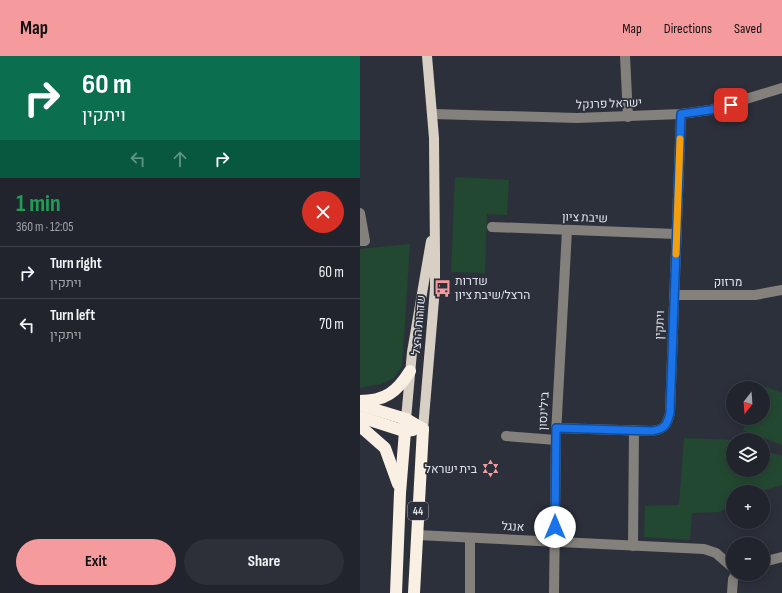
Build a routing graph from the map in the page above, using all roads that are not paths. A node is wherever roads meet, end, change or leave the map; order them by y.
1 (427, 56) edge
2 (625, 56) edge
3 (782, 88) edge
4 (433, 114) junction
5 (681, 114) junction
6 (628, 117) junction
7 (360, 213) edge
8 (434, 223) junction
9 (492, 227) dead end
10 (567, 230) junction
11 (676, 234) junction
12 (362, 241) edge
13 (782, 290) edge
14 (674, 295) junction
15 (410, 371) junction
16 (360, 401) edge
17 (360, 405) edge
18 (360, 417) edge
19 (405, 425) junction
20 (360, 426) edge
21 (556, 428) junction
22 (423, 429) junction
23 (634, 430) junction
24 (506, 436) dead end
25 (556, 440) junction
26 (400, 493) junction
27 (417, 534) junction
28 (470, 538) junction
29 (555, 542) junction
30 (633, 546) junction
31 (782, 557) edge
32 (770, 560) edge
33 (726, 562) edge
34 (733, 581) edge
35 (396, 593) edge
36 (414, 593) edge
37 (470, 593) edge
38 (554, 593) edge
39 (732, 593) edge

1 - 4 main road, שדרות הרצל
2 - 6 street
3 - 5 street, ישראל פרנקל
4 - 6 street, ישראל פרנקל
4 - 8 main road, שדרות הרצל
5 - 6 street, ישראל פרנקל
5 - 11 street, ויתקין
7 - 12 street
8 - 15 main road, שדרות הרצל
8 - 22 main road, שדרות הרצל
9 - 10 street, שיבת ציון
10 - 11 street, שיבת ציון
10 - 21 street, בילינסון
11 - 14 street, ויתקין
13 - 14 street, מרזוק
14 - 23 street, ויתקין
15 - 16 highway
15 - 19 main road, שדרות הרצל
17 - 19 highway
18 - 19 highway
19 - 22 highway
19 - 26 highway, 44
20 - 26 highway, 44
21 - 23 street, ויתקין
21 - 25 street, בילינסון
22 - 27 highway, 44
23 - 30 street
24 - 25 street
25 - 29 street, בילינסון
26 - 35 highway, 44
27 - 28 street, אנגל
27 - 36 highway, 44
28 - 29 street, אנגל
28 - 37 street
29 - 30 street, אנגל
29 - 38 street, בילינסון
30 - 33 street, אנגל
31 - 32 street
34 - 39 street

